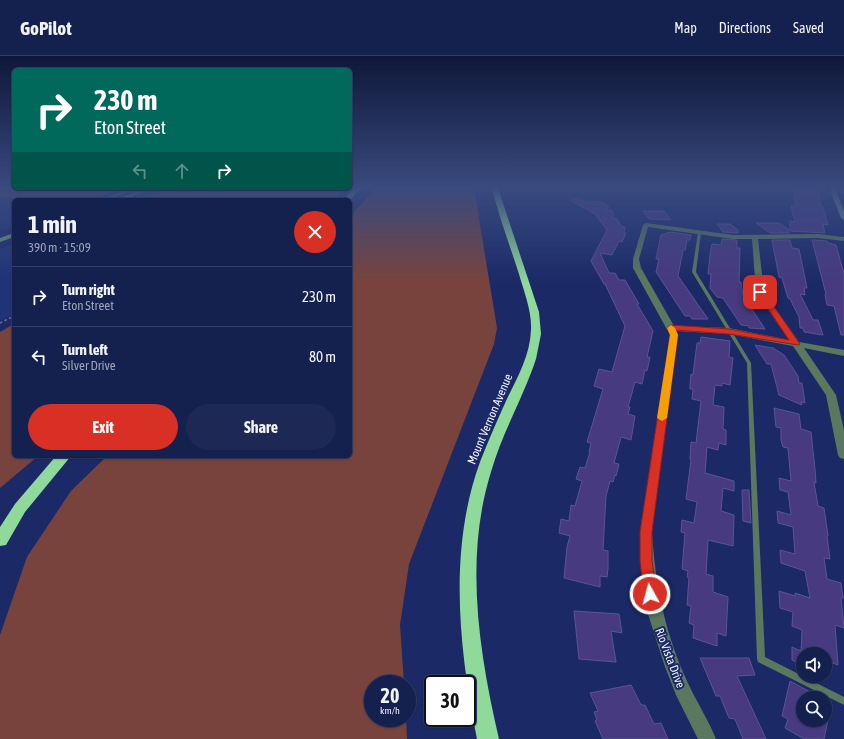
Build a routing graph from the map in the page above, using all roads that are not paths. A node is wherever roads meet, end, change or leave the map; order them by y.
1 (505, 220) edge
2 (699, 232) junction
3 (12, 236) edge
4 (756, 237) junction
5 (844, 239) edge
6 (0, 240) edge
7 (671, 328) junction
8 (729, 331) junction
9 (796, 344) junction
10 (844, 353) edge
11 (844, 455) edge
12 (62, 458) edge
13 (0, 540) edge
14 (844, 701) edge
15 (488, 739) edge
16 (707, 739) edge

1 - 15 highway, Mount Vernon Avenue
2 - 4 street
2 - 7 street, Rio Vista Drive
2 - 8 lane
3 - 6 main road
4 - 5 street
4 - 9 street
7 - 8 street
7 - 16 street, Rio Vista Drive
8 - 9 street
8 - 14 lane
9 - 10 street
9 - 11 street
12 - 13 highway

